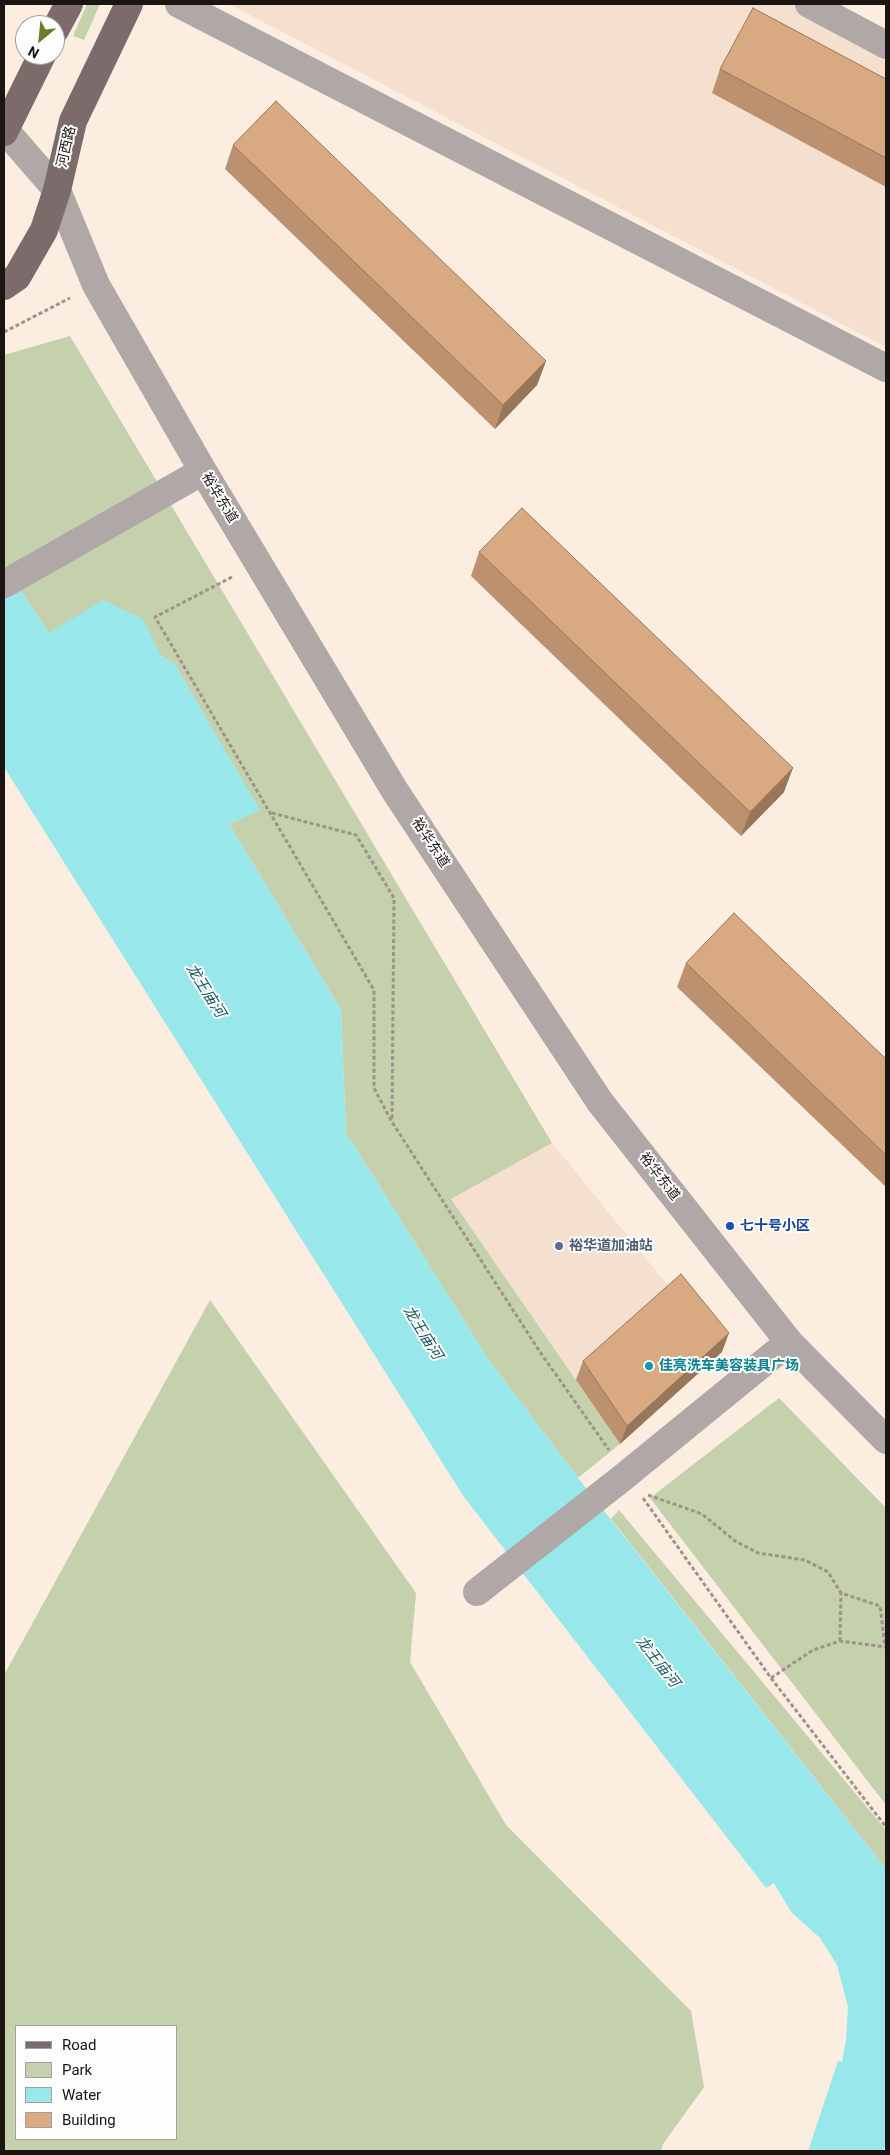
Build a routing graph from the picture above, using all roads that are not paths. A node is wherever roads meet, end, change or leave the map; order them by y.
1 (129, 4) edge
2 (178, 4) edge
3 (808, 4) edge
4 (886, 45) edge
5 (37, 65) edge
6 (4, 130) edge
7 (57, 190) junction
8 (10, 282) edge
9 (886, 368) edge
10 (203, 471) junction
11 (4, 584) edge
12 (789, 1342) junction
13 (886, 1440) edge
14 (476, 1592) dead end

1 - 7 main road, 河西路
2 - 9 street
3 - 4 street
5 - 6 main road
6 - 7 street, 裕华东道
7 - 8 main road, 河西路
7 - 10 street, 裕华东道
10 - 11 street
10 - 12 street, 裕华东道
12 - 13 street, 裕华东道
12 - 14 street

